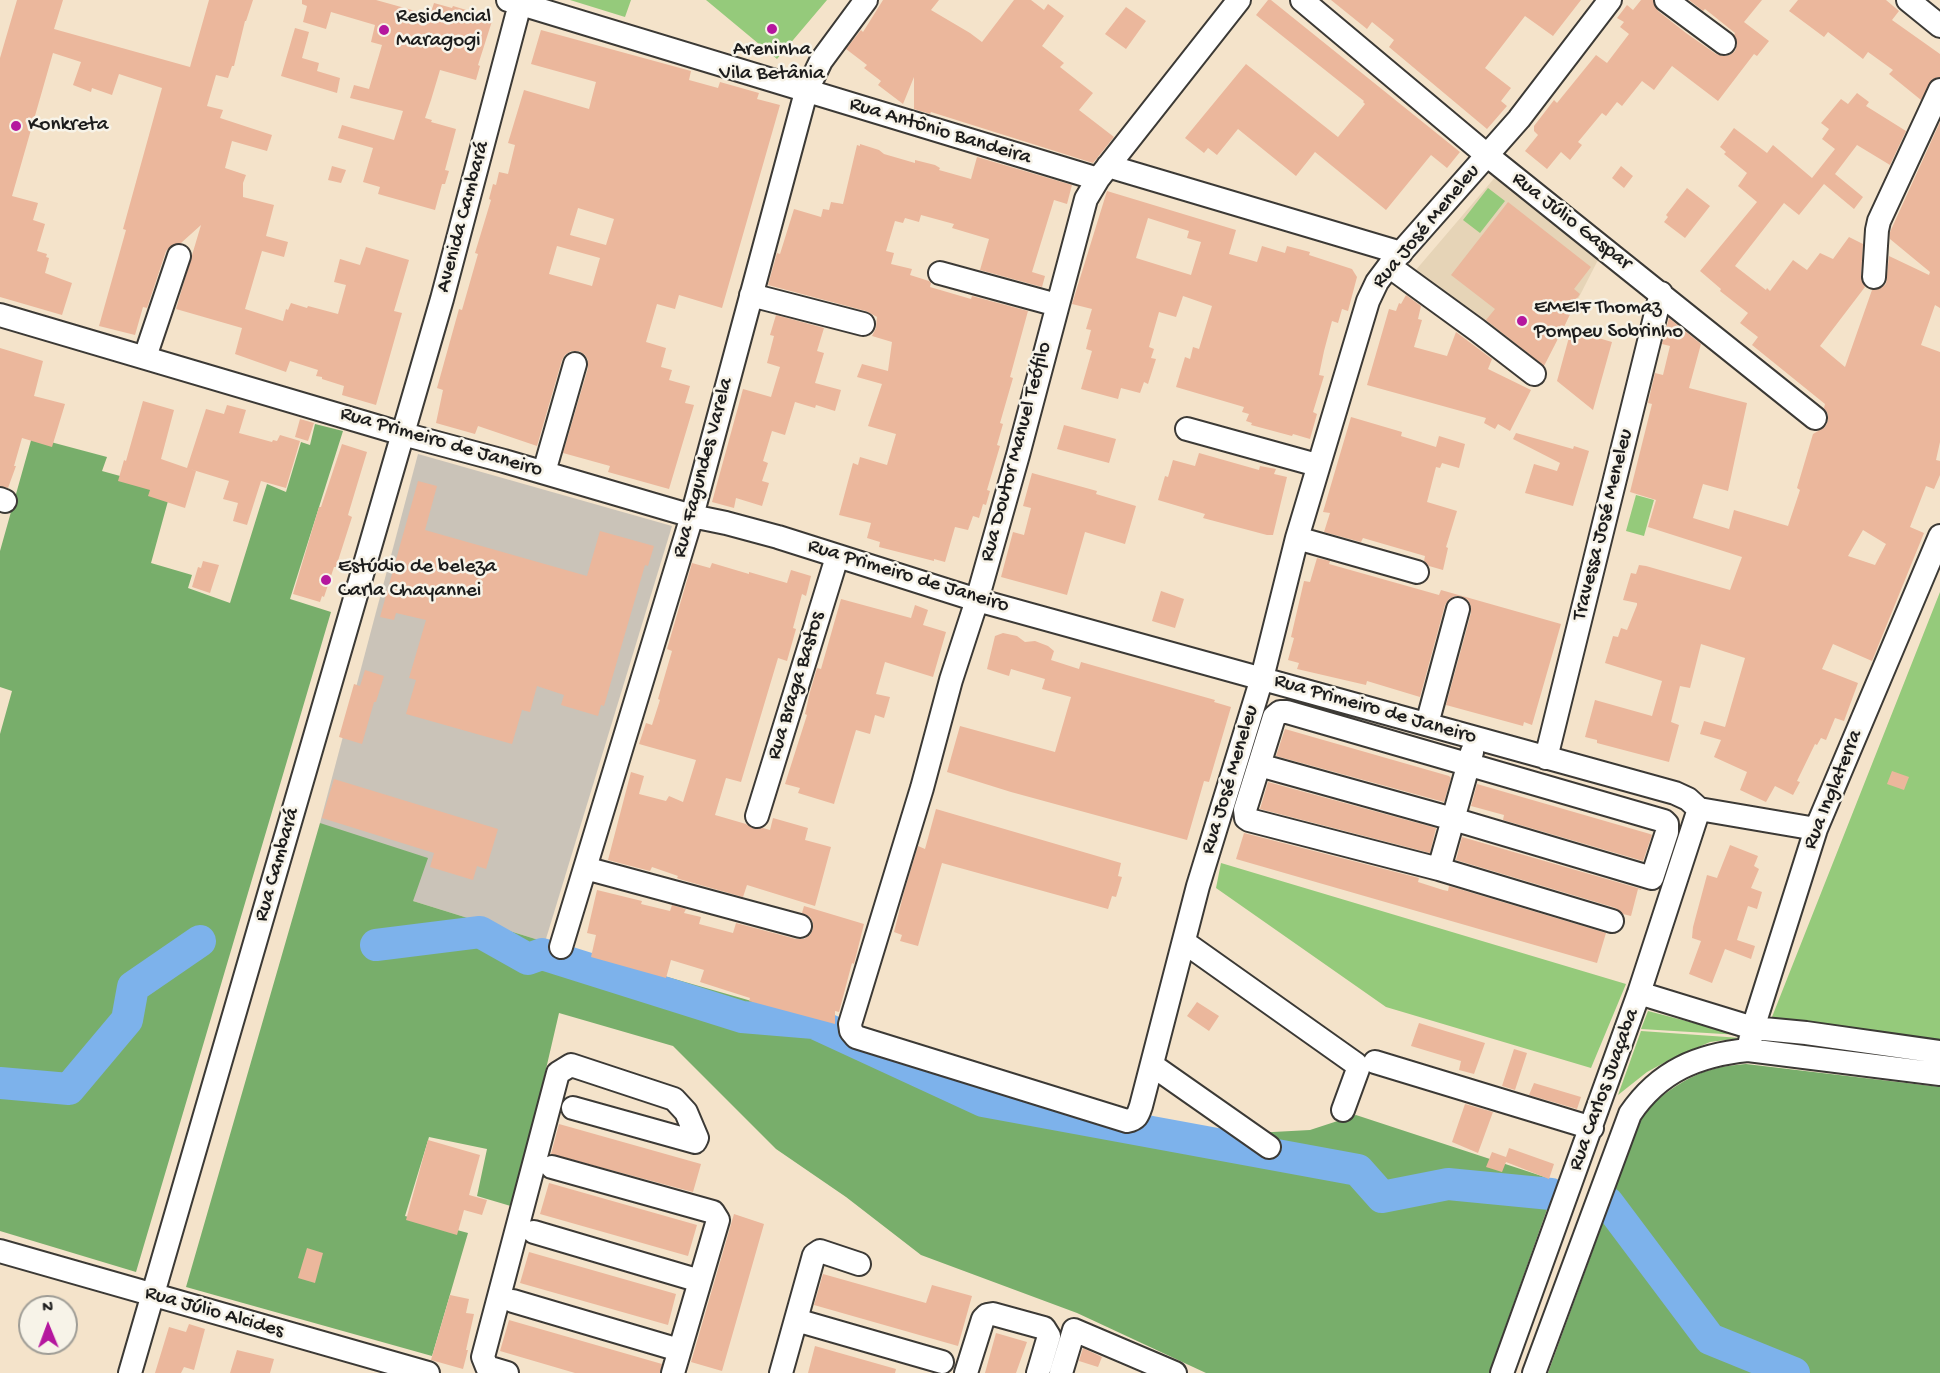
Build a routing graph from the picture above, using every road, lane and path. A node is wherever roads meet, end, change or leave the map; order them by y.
1 (866, 0) edge
2 (1239, 0) edge
3 (1302, 0) edge
4 (1610, 0) edge
5 (1666, 0) edge
6 (1908, 0) edge
7 (516, 2) edge
8 (1940, 26) edge
9 (1724, 43) dead end
10 (1940, 90) edge
11 (806, 92) junction
12 (1488, 156) junction
13 (1103, 172) junction
14 (179, 256) dead end
15 (1395, 260) junction
16 (940, 273) dead end
17 (1874, 277) dead end
18 (1661, 293) junction
19 (751, 295) junction
20 (1057, 305) junction
21 (0, 315) edge
22 (863, 324) dead end
23 (145, 357) junction
24 (574, 364) dead end
25 (1534, 374) dead end
26 (1815, 418) dead end
27 (1187, 429) dead end
28 (403, 434) junction
29 (1317, 465) junction
30 (544, 472) junction
31 (692, 516) junction
32 (1940, 536) edge
33 (1296, 538) junction
34 (837, 557) junction
35 (1417, 572) dead end
36 (977, 600) junction
37 (1458, 609) dead end
38 (1262, 678) junction
39 (1427, 724) junction
40 (1476, 738) junction
41 (1546, 758) junction
42 (1259, 765) junction
43 (1468, 766) junction
44 (1699, 809) junction
45 (757, 816) dead end
46 (1453, 819) junction
47 (1816, 829) junction
48 (585, 868) junction
49 (1439, 869) junction
50 (1612, 921) dead end
51 (800, 926) dead end
52 (1184, 942) junction
53 (561, 947) dead end
54 (1639, 993) junction
55 (852, 1014) joint
56 (1753, 1028) junction
57 (1748, 1050) junction
58 (1940, 1053) edge
59 (1374, 1062) dead end
60 (1152, 1065) junction
61 (1940, 1074) edge
62 (573, 1108) dead end
63 (1343, 1110) dead end
64 (1592, 1128) junction
65 (1269, 1147) dead end
66 (552, 1167) dead end
67 (534, 1232) dead end
68 (0, 1251) edge
69 (859, 1264) dead end
70 (700, 1281) junction
71 (153, 1296) junction
72 (513, 1301) dead end
73 (796, 1320) junction
74 (679, 1350) junction
75 (942, 1362) dead end
76 (130, 1373) edge
77 (428, 1373) edge
78 (507, 1373) edge
79 (673, 1373) edge
80 (781, 1373) edge
81 (966, 1373) edge
82 (1038, 1373) edge
83 (1061, 1373) edge
84 (1176, 1373) edge
85 (1502, 1373) edge
86 (1534, 1373) edge

1 - 11 street, Rua Fagundes Varela
2 - 13 street, Rua Doutor Manuel Teófilo
3 - 12 street, Rua Júlio Gaspar
4 - 12 street, Rua José Meneleu
5 - 9 street
6 - 8 street
7 - 11 street, Rua Antônio Bandeira
7 - 28 street, Avenida Cambará
10 - 17 street
11 - 13 street, Rua Antônio Bandeira
11 - 19 street, Rua Fagundes Varela
12 - 15 street, Rua José Meneleu
12 - 18 street, Rua Júlio Gaspar
13 - 15 street, Rua Antônio Bandeira
13 - 20 street, Rua Doutor Manuel Teófilo
14 - 23 street
15 - 25 street, Rua Antônio Bandeira
15 - 29 street, Rua José Meneleu
16 - 20 street
18 - 26 street, Rua Júlio Gaspar
18 - 41 street, Travessa José Meneleu
19 - 22 street
19 - 31 street, Rua Fagundes Varela
20 - 36 street, Rua Doutor Manuel Teófilo
21 - 23 street, Rua Primeiro de Janeiro
23 - 28 street, Rua Primeiro de Janeiro
24 - 30 street
27 - 29 street
28 - 30 street, Rua Primeiro de Janeiro
28 - 71 street, Rua Cambará
29 - 33 street, Rua José Meneleu
30 - 31 street, Rua Primeiro de Janeiro
31 - 34 street, Rua Primeiro de Janeiro
31 - 48 street, Rua Fagundes Varela
32 - 47 street, Rua Inglaterra
33 - 35 street
33 - 38 street, Rua José Meneleu
34 - 36 street, Rua Primeiro de Janeiro
34 - 45 street, Rua Braga Bastos
36 - 38 street, Rua Primeiro de Janeiro
36 - 55 street, Rua Doutor Manuel Teófilo
37 - 39 street
38 - 39 street, Rua Primeiro de Janeiro
38 - 52 street, Rua José Meneleu
39 - 40 street, Rua Primeiro de Janeiro
40 - 41 street, Rua Primeiro de Janeiro
40 - 43 street
41 - 44 street, Rua Primeiro de Janeiro
42 - 43 street
42 - 46 street
42 - 49 street
43 - 46 street
43 - 46 street
44 - 47 street, Rua Primeiro de Janeiro
44 - 54 street
46 - 49 street
47 - 56 street, Rua Inglaterra
48 - 51 street
48 - 53 street, Rua Fagundes Varela
49 - 50 street
52 - 60 street, Rua José Meneleu
52 - 63 street
54 - 56 street, Rua Carlos Juaçaba
54 - 64 street, Rua Carlos Juaçaba
55 - 60 street, Rua José Meneleu
56 - 57 street, Rua Inglaterra
56 - 58 street, Rua Carlos Juaçaba
57 - 61 street, Rua Carlos Juaçaba
57 - 86 street, Rua Carlos Juaçaba
59 - 64 street
60 - 65 street
62 - 78 street
64 - 85 street, Rua Carlos Juaçaba
66 - 70 street
67 - 70 street
68 - 71 street, Rua Júlio Alcides
69 - 73 street
70 - 74 street
71 - 76 street, Rua Cambará
71 - 77 street, Rua Júlio Alcides
72 - 74 street
73 - 75 street
73 - 80 street
74 - 79 street
81 - 82 street
83 - 84 street

